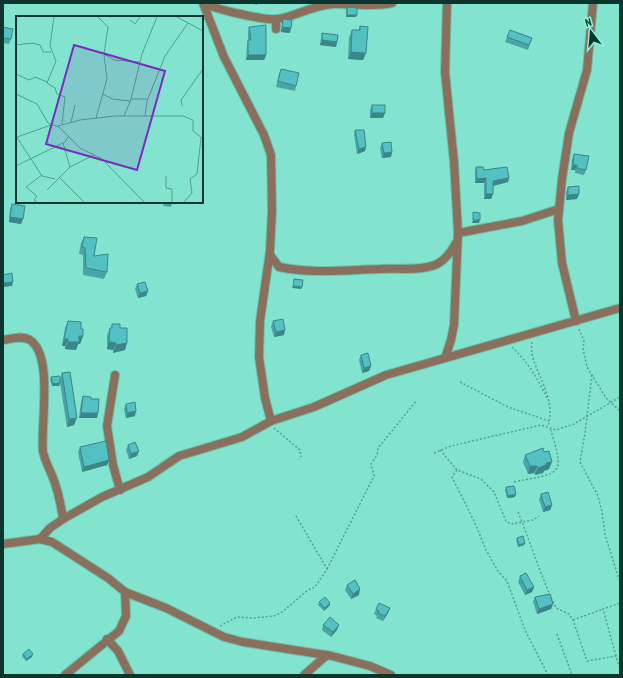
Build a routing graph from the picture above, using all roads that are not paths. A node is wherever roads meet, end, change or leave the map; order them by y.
1 (203, 3) edge
2 (392, 3) edge
3 (447, 3) edge
4 (593, 3) edge
5 (276, 19) junction
6 (276, 29) dead end
7 (559, 209) junction
8 (458, 236) junction
9 (270, 255) junction
10 (620, 308) edge
11 (576, 321) junction
12 (3, 340) edge
13 (445, 358) junction
14 (115, 375) dead end
15 (271, 421) junction
16 (120, 490) junction
17 (63, 519) junction
18 (50, 528) junction
19 (40, 539) junction
20 (3, 544) edge
21 (57, 544) junction
22 (125, 592) junction
23 (107, 639) junction
24 (327, 655) junction
25 (65, 675) edge
26 (130, 675) edge
27 (304, 675) edge
28 (391, 675) edge

1 - 5 street
1 - 9 street
2 - 5 street
3 - 8 street
4 - 7 street
5 - 6 street
7 - 8 street
7 - 11 street
8 - 9 street
8 - 13 street
9 - 15 street
10 - 11 street
11 - 13 street
12 - 17 street
13 - 15 street
14 - 16 street
15 - 16 street
16 - 17 street
17 - 18 street
18 - 19 street
18 - 21 street
19 - 20 street
19 - 21 street
21 - 22 street
22 - 23 street
22 - 24 street
23 - 25 street
23 - 26 street
24 - 27 street
24 - 28 street

